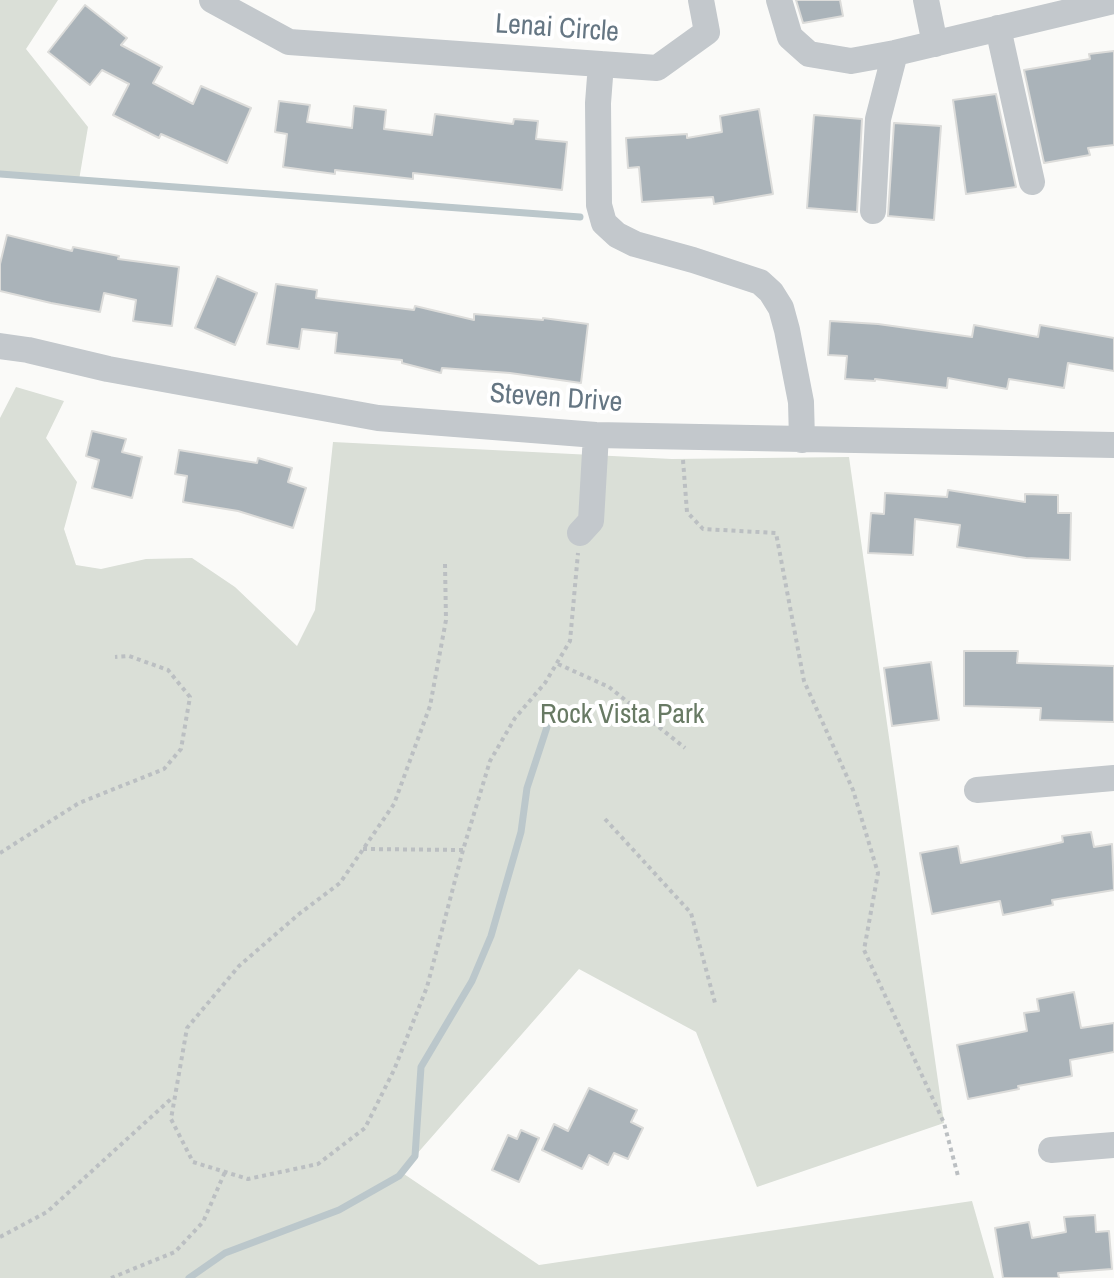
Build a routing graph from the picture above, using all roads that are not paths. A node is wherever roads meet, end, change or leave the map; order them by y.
1 (212, 0) edge
2 (701, 0) edge
3 (779, 0) edge
4 (926, 0) edge
5 (1114, 1) edge
6 (1071, 5) edge
7 (998, 28) junction
8 (935, 44) junction
9 (895, 53) junction
10 (601, 64) junction
11 (1032, 182) dead end
12 (873, 211) dead end
13 (0, 346) edge
14 (596, 435) junction
15 (802, 440) junction
16 (1114, 445) edge
17 (580, 533) road end
18 (1114, 778) edge
19 (977, 790) dead end
20 (1114, 1145) edge
21 (1051, 1150) dead end

1 - 10 street, Lenai Circle
2 - 10 street, Lenai Circle
3 - 9 street
4 - 8 street
5 - 6 street
6 - 7 street
7 - 8 street
7 - 11 street
8 - 9 street
9 - 12 street
10 - 15 street
13 - 14 street, Steven Drive
14 - 15 street, Steven Drive
14 - 17 street
15 - 16 street, Steven Drive
18 - 19 street
20 - 21 street

